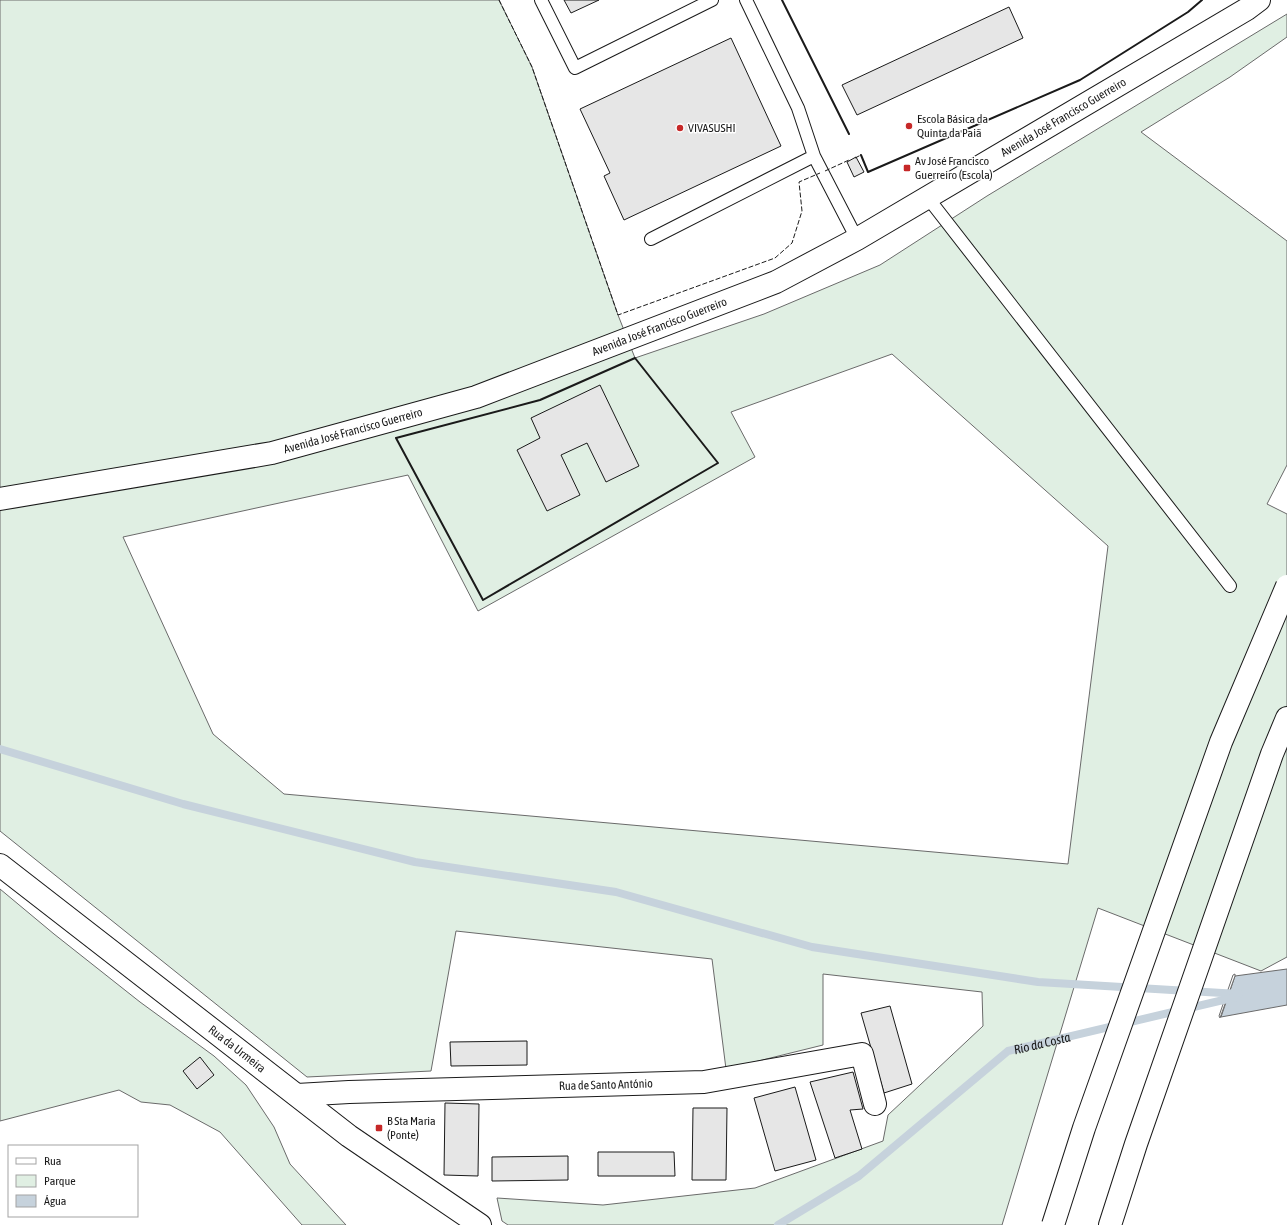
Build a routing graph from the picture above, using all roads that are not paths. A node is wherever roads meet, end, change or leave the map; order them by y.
1 (541, 0) edge
2 (712, 0) edge
3 (746, 0) edge
4 (1259, 0) edge
5 (814, 156) junction
6 (928, 198) junction
7 (651, 239) dead end
8 (857, 239) junction
9 (0, 499) edge
10 (1230, 586) dead end
11 (1287, 586) edge
12 (1287, 718) edge
13 (0, 864) edge
14 (297, 1095) junction
15 (874, 1104) dead end
16 (480, 1225) edge
17 (1053, 1225) edge
18 (1110, 1225) edge

1 - 2 lane
3 - 5 lane
4 - 6 main road, Avenida José Francisco Guerreiro
5 - 7 lane
5 - 8 lane
6 - 8 main road, Avenida José Francisco Guerreiro
6 - 10 lane
8 - 9 main road, Avenida José Francisco Guerreiro
11 - 17 main road, bridge
12 - 18 main road
13 - 14 main road, Rua da Urmeira
14 - 15 main road, Rua de Santo António
14 - 16 main road, Rua da Urmeira

